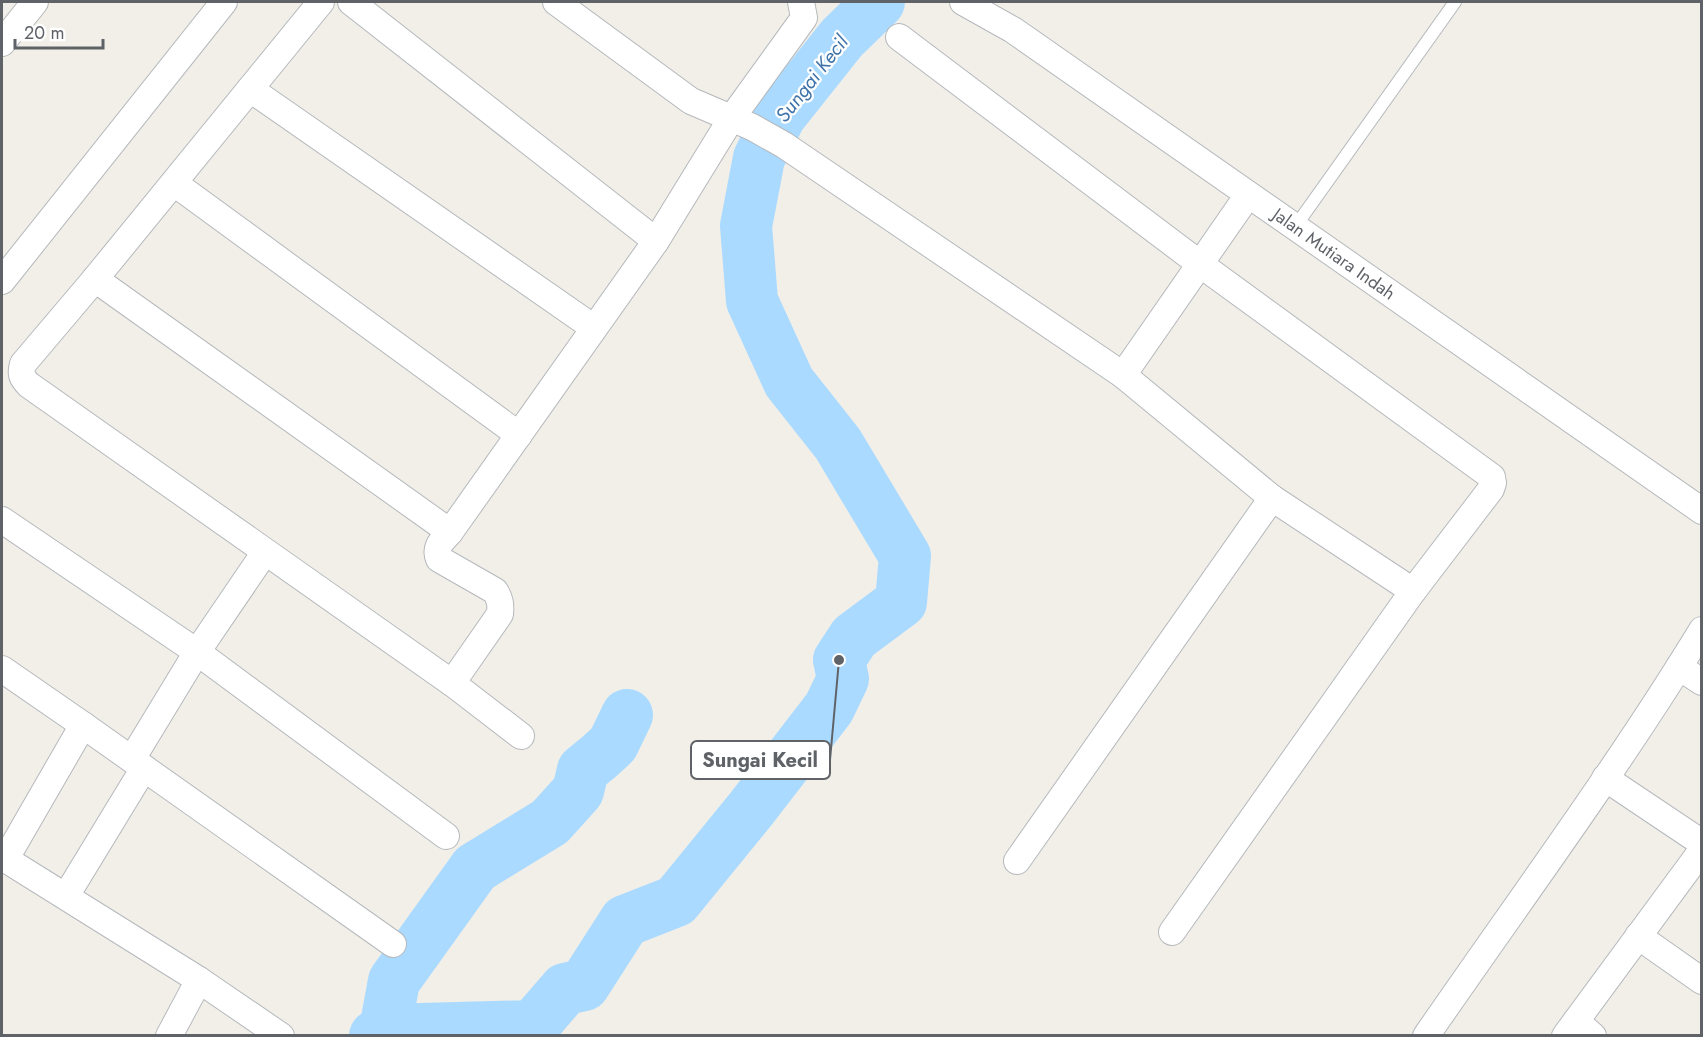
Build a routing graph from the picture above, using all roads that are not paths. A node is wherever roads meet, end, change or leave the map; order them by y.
1 (35, 2) edge
2 (224, 2) edge
3 (321, 2) edge
4 (351, 2) edge
5 (556, 2) edge
6 (801, 2) edge
7 (963, 2) edge
8 (1455, 2) edge
9 (899, 37) dead end
10 (2, 43) edge
11 (250, 89) junction
12 (741, 123) junction
13 (174, 183) junction
14 (1248, 195) junction
15 (1294, 227) junction
16 (656, 241) junction
17 (1200, 264) junction
18 (95, 279) junction
19 (2, 281) edge
20 (594, 328) junction
21 (1123, 375) junction
22 (519, 435) junction
23 (1272, 498) junction
24 (1701, 511) edge
25 (2, 520) edge
26 (450, 532) junction
27 (265, 552) junction
28 (1413, 591) junction
29 (1701, 630) edge
30 (196, 652) junction
31 (1679, 667) junction
32 (2, 669) edge
33 (1701, 682) edge
34 (452, 683) junction
35 (83, 725) junction
36 (521, 736) dead end
37 (138, 764) junction
38 (1605, 778) junction
39 (446, 836) dead end
40 (1701, 843) edge
41 (1701, 850) edge
42 (3, 858) edge
43 (1017, 861) dead end
44 (66, 896) junction
45 (1172, 932) dead end
46 (1638, 936) junction
47 (393, 944) dead end
48 (199, 980) junction
49 (1701, 981) edge
50 (1578, 1031) edge
51 (169, 1035) edge
52 (281, 1035) edge
53 (1426, 1035) edge

1 - 10 street
2 - 19 street
3 - 11 street
4 - 16 street
5 - 12 street
6 - 12 street
7 - 14 street, Jalan Mutiara Indah
8 - 15 lane
9 - 17 street
11 - 13 street
11 - 20 street
12 - 16 street
12 - 21 street
13 - 18 street
13 - 22 street
14 - 15 street, Jalan Mutiara Indah
14 - 17 street
15 - 24 street, Jalan Mutiara Indah
16 - 20 street
17 - 21 street
17 - 28 street
18 - 26 street
18 - 27 street
20 - 22 street
21 - 23 street
22 - 26 street
23 - 28 street
23 - 43 street
25 - 30 street
26 - 34 street
27 - 30 street
27 - 34 street
28 - 45 street
29 - 31 street
30 - 37 street
30 - 39 street
31 - 33 street
31 - 38 street
32 - 35 street
34 - 36 street
35 - 37 street
35 - 42 street
37 - 44 street
37 - 47 street
38 - 40 street
38 - 53 street
41 - 46 street
42 - 44 street
44 - 48 street
46 - 49 street
46 - 50 street
48 - 51 street
48 - 52 street

